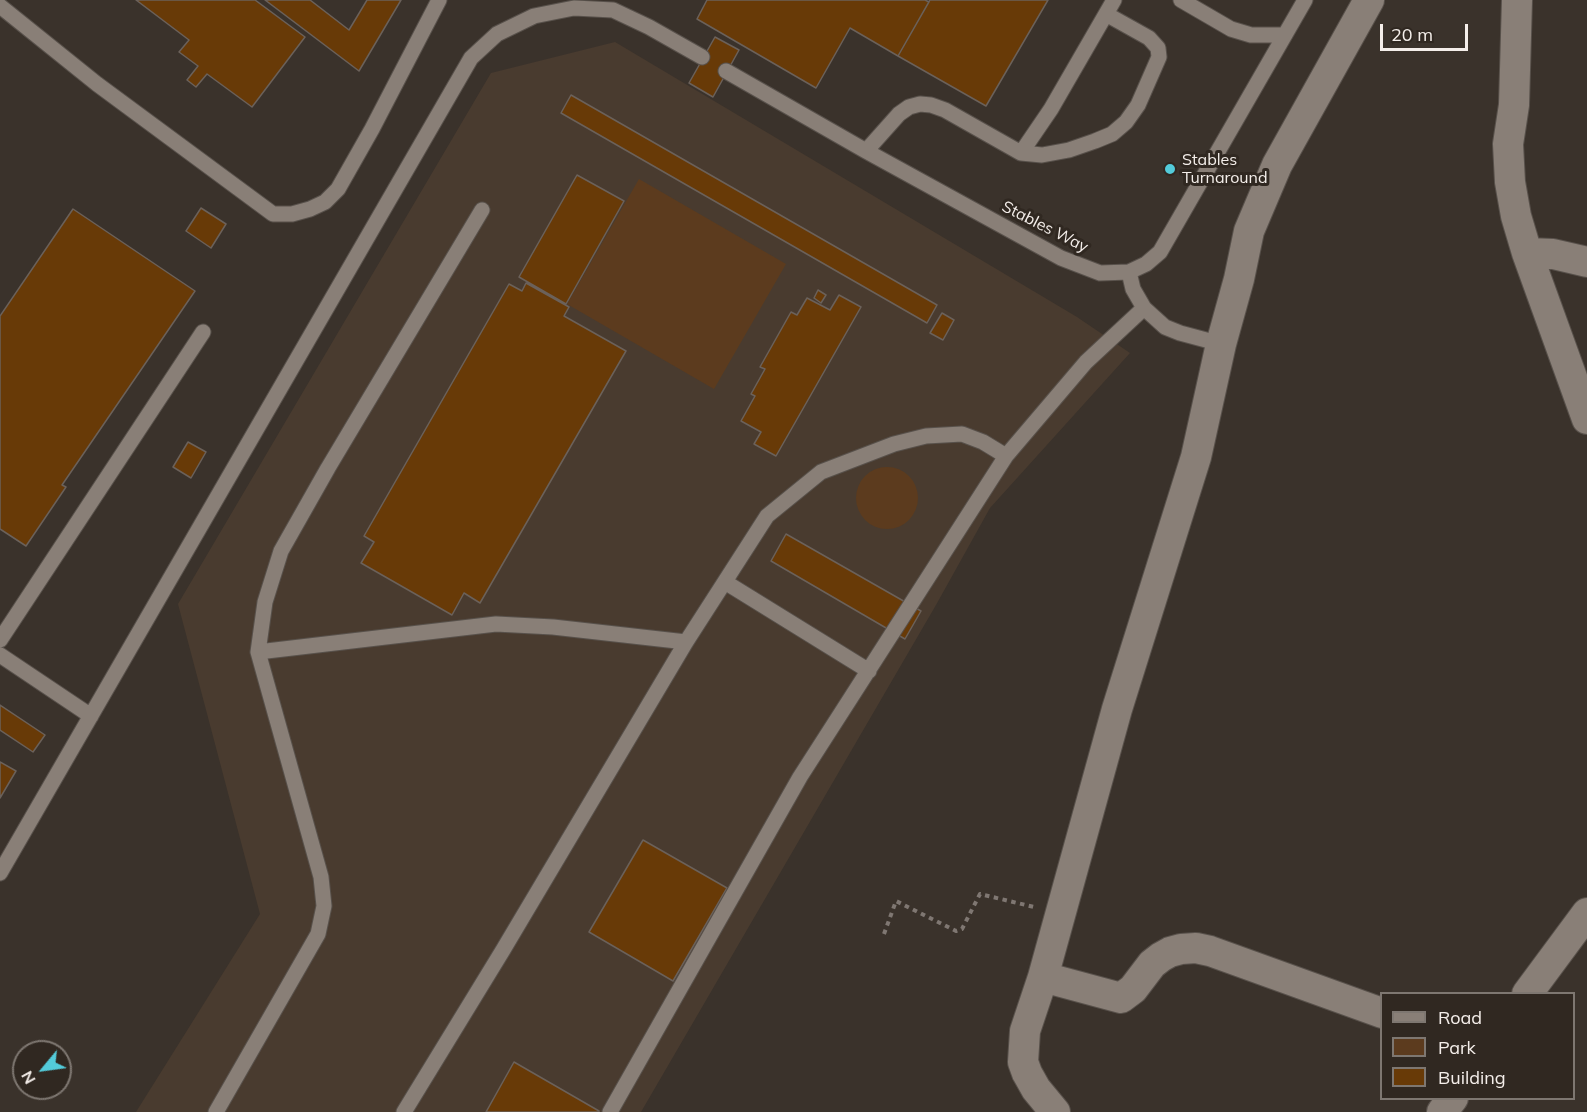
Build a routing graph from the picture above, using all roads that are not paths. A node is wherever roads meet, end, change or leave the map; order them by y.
1 (439, 0) edge
2 (1114, 0) edge
3 (1181, 0) edge
4 (1305, 0) edge
5 (1369, 0) edge
6 (1516, 0) edge
7 (0, 6) edge
8 (1106, 14) junction
9 (1285, 35) junction
10 (702, 57) dead end
11 (726, 71) dead end
12 (866, 151) junction
13 (1021, 153) junction
14 (482, 210) dead end
15 (1527, 253) junction
16 (1587, 262) edge
17 (1129, 272) junction
18 (1144, 308) junction
19 (202, 332) dead end
20 (1221, 344) junction
21 (1587, 419) edge
22 (1006, 456) junction
23 (724, 582) junction
24 (0, 640) edge
25 (686, 642) junction
26 (258, 652) junction
27 (0, 655) edge
28 (869, 670) junction
29 (92, 716) junction
30 (0, 873) edge
31 (1587, 913) edge
32 (1043, 977) junction
33 (1528, 992) edge
34 (1380, 1012) edge
35 (1451, 1100) edge
36 (216, 1112) edge
37 (404, 1112) edge
38 (610, 1112) edge
39 (1055, 1112) edge
40 (1442, 1112) edge

1 - 7 lane
2 - 8 lane
3 - 9 lane
4 - 9 lane, Stables Way
5 - 20 street
6 - 15 street
8 - 13 lane
8 - 13 lane
9 - 17 lane, Stables Way
10 - 29 lane
11 - 12 lane, Stables Way
12 - 13 lane
12 - 17 lane, Stables Way
14 - 26 lane
15 - 16 street
15 - 21 street
17 - 18 lane
18 - 20 lane
18 - 22 lane
19 - 24 lane
20 - 32 street
22 - 23 lane
22 - 28 lane
23 - 25 lane
23 - 28 lane
25 - 26 lane
25 - 37 lane
26 - 36 lane
27 - 29 lane
28 - 38 lane
29 - 30 lane
31 - 33 street
32 - 34 street
32 - 39 street
35 - 40 street

